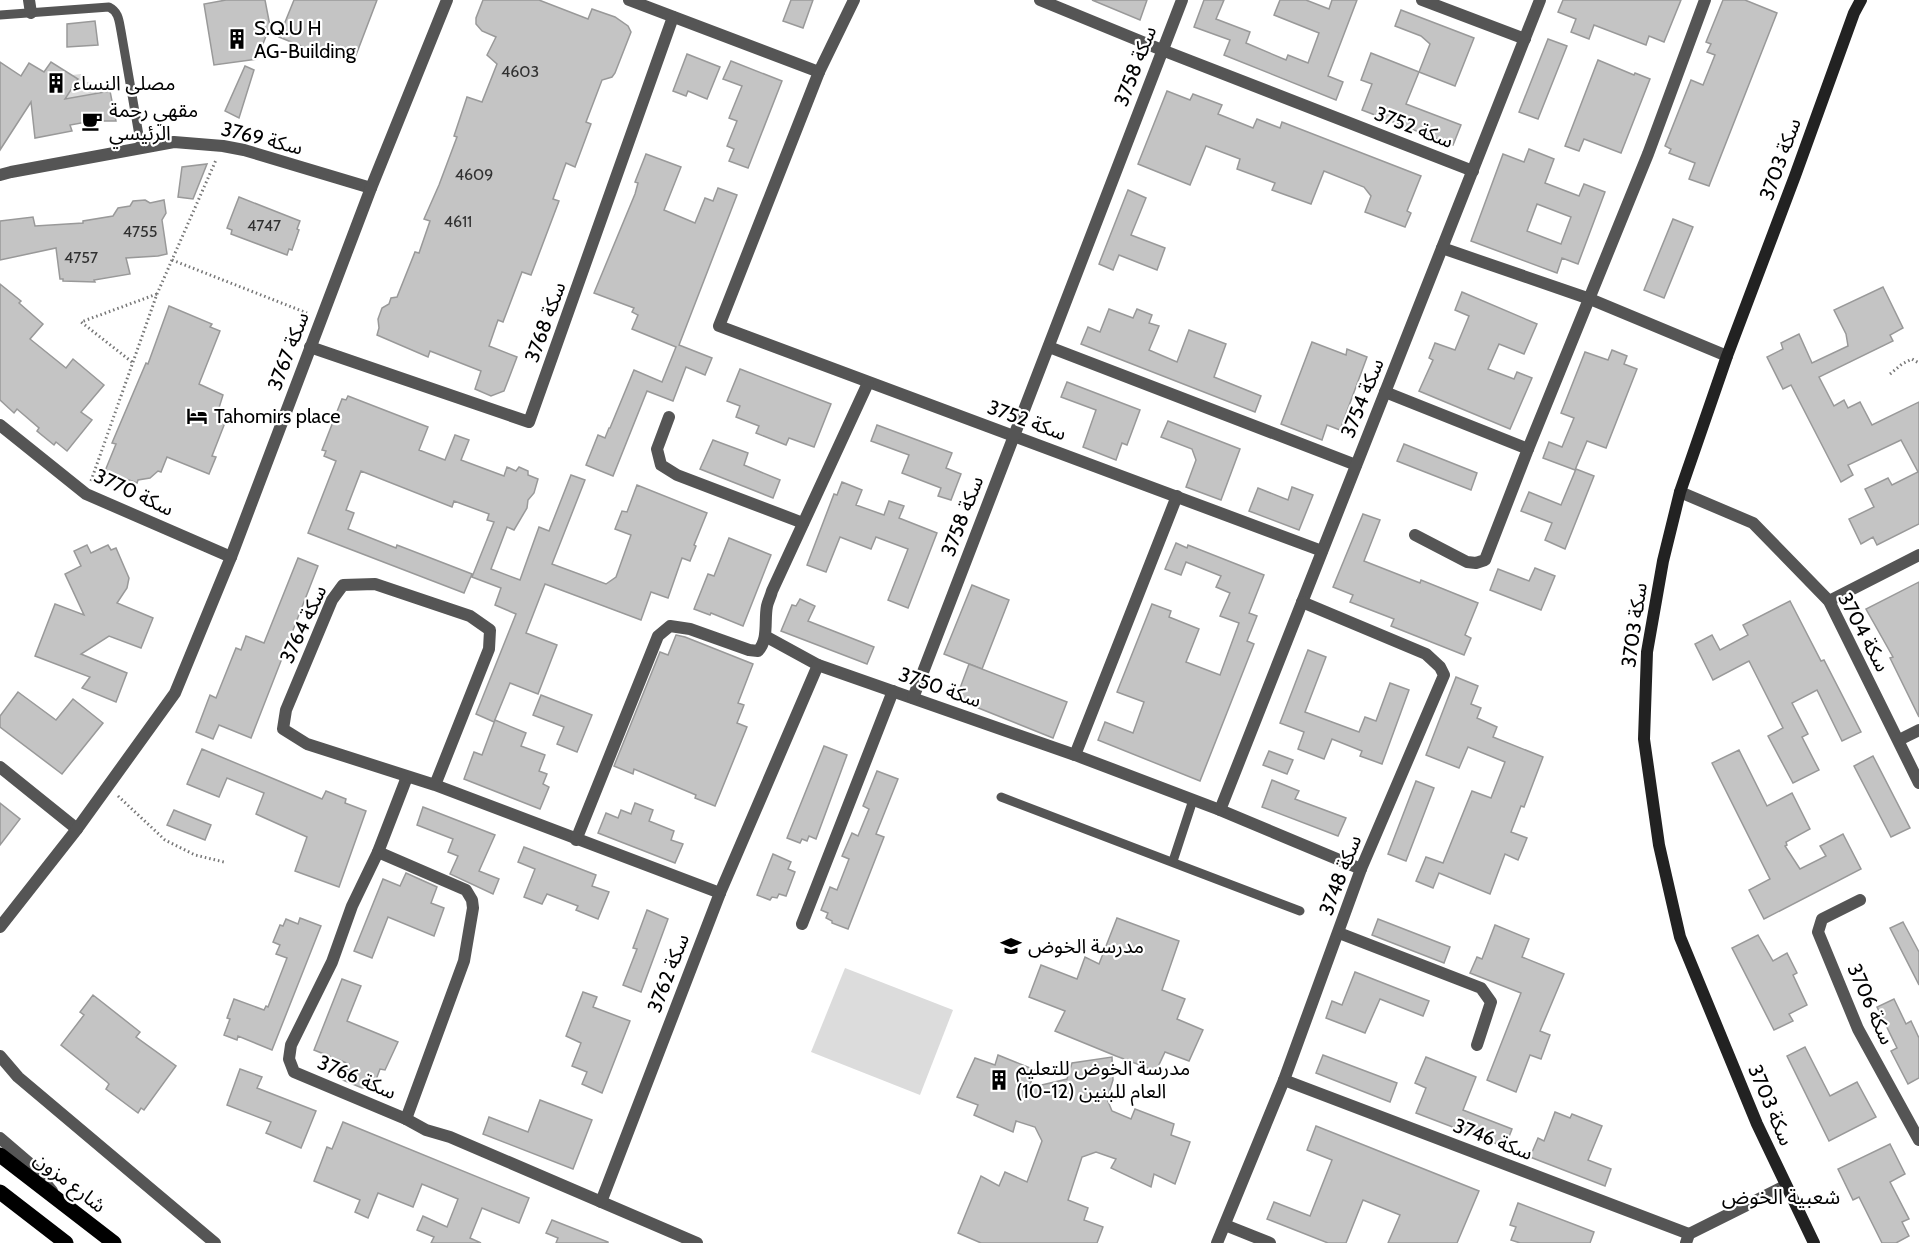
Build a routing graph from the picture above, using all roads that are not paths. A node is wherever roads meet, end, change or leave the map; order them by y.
1 (447, 0) edge
2 (629, 0) edge
3 (855, 0) edge
4 (1040, 0) edge
5 (1182, 0) edge
6 (1422, 0) edge
7 (1540, 0) edge
8 (1705, 0) edge
9 (1856, 0) edge
10 (1862, 0) edge
11 (30, 6) edge
12 (1854, 13) junction
13 (0, 15) edge
14 (673, 17) junction
15 (1525, 39) junction
16 (1162, 50) junction
17 (819, 72) junction
18 (141, 147) junction
19 (1473, 171) junction
20 (0, 175) edge
21 (371, 188) junction
22 (1442, 248) junction
23 (1590, 300) junction
24 (310, 347) junction
25 (1049, 347) junction
26 (1727, 356) junction
27 (868, 383) junction
28 (1385, 392) junction
29 (669, 417) dead end
30 (0, 425) edge
31 (1014, 435) junction
32 (1528, 449) junction
33 (1356, 465) junction
34 (1680, 492) junction
35 (1177, 496) junction
36 (803, 523) junction
37 (1416, 535) dead end
38 (1322, 551) junction
39 (1919, 555) edge
40 (231, 558) junction
41 (1302, 602) junction
42 (1829, 602) junction
43 (765, 636) junction
44 (818, 664) junction
45 (892, 691) junction
46 (913, 698) junction
47 (1919, 730) edge
48 (1899, 740) junction
49 (1075, 754) junction
50 (0, 767) edge
51 (407, 777) junction
52 (1919, 783) edge
53 (435, 785) junction
54 (1001, 797) dead end
55 (1193, 800) junction
56 (1220, 810) junction
57 (77, 829) junction
58 (576, 840) junction
59 (378, 852) junction
60 (1173, 861) junction
61 (1361, 869) junction
62 (720, 893) junction
63 (1860, 900) dead end
64 (1300, 911) dead end
65 (802, 924) dead end
66 (0, 927) edge
67 (1339, 933) junction
68 (1477, 1045) dead end
69 (0, 1056) edge
70 (1284, 1080) junction
71 (406, 1119) junction
72 (0, 1138) edge
73 (1919, 1140) edge
74 (0, 1155) edge
75 (1785, 1186) junction
76 (0, 1192) edge
77 (58, 1200) junction
78 (601, 1202) junction
79 (1225, 1225) junction
80 (51, 1236) edge
81 (1688, 1239) edge
82 (66, 1243) edge
83 (114, 1243) edge
84 (215, 1243) edge
85 (697, 1243) edge
86 (1217, 1243) edge
87 (1270, 1243) edge
88 (1814, 1243) edge

1 - 21 street, سكة 3767
2 - 14 street
3 - 17 street
4 - 16 street, سكة 3752
5 - 16 street, سكة 3758
6 - 15 street
7 - 15 street, سكة 3754
8 - 23 street
9 - 12 street, سكة 3703
10 - 12 street, سكة 3703
11 - 13 lane
11 - 18 lane
12 - 26 street, سكة 3703
14 - 17 street
14 - 24 street, سكة 3768
15 - 19 street, سكة 3754
16 - 19 street, سكة 3752
16 - 25 street, سكة 3758
17 - 27 street, سكة 3752
18 - 20 street, سكة 3769
18 - 21 street, سكة 3769
19 - 22 street, سكة 3754
21 - 24 street, سكة 3767
22 - 23 street
22 - 28 street, سكة 3754
23 - 26 street
23 - 32 street
24 - 40 street, سكة 3767
25 - 31 street, سكة 3758
25 - 33 street
26 - 34 street, سكة 3703
27 - 31 street, سكة 3752
27 - 36 street
28 - 32 street
28 - 33 street, سكة 3754
29 - 36 street
30 - 40 street, سكة 3770
31 - 35 street, سكة 3752
31 - 46 street, سكة 3758
32 - 37 street
33 - 38 street, سكة 3754
34 - 42 street, سكة 3704
34 - 75 street, سكة 3703
35 - 38 street, سكة 3752
35 - 49 street
36 - 43 street
38 - 41 street, سكة 3754
39 - 42 street
40 - 57 street, سكة 3767
41 - 56 street, سكة 3754
41 - 61 street, سكة 3748
42 - 48 street, سكة 3704
43 - 44 street, سكة 3750
43 - 58 street
44 - 45 street, سكة 3750
44 - 62 street, سكة 3762
45 - 46 street, سكة 3750
45 - 65 street
46 - 49 street, سكة 3750
47 - 48 street
48 - 52 street, سكة 3704
49 - 55 street, سكة 3750
50 - 57 street
51 - 53 street, سكة 3764
51 - 53 street, سكة 3764
51 - 59 street, سكة 3766
53 - 58 street, سكة 3764
54 - 60 lane
55 - 56 street, سكة 3750
55 - 60 lane
56 - 61 street, سكة 3750
57 - 66 street, سكة 3767
58 - 62 street, سكة 3764
59 - 71 street
59 - 71 street, سكة 3766
60 - 64 lane
61 - 67 street, سكة 3748
62 - 78 street, سكة 3762
63 - 73 street, سكة 3706
67 - 68 street
67 - 70 street, سكة 3748
69 - 84 street
70 - 79 street, سكة 3748
70 - 81 street, سكة 3746
71 - 78 street, سكة 3766
72 - 77 street
74 - 77 main road, شارع مزون
75 - 81 street
75 - 88 street, سكة 3703
76 - 80 main road
77 - 83 main road, شارع مزون
78 - 85 street
79 - 86 street, سكة 3748
79 - 87 street
80 - 82 main road

